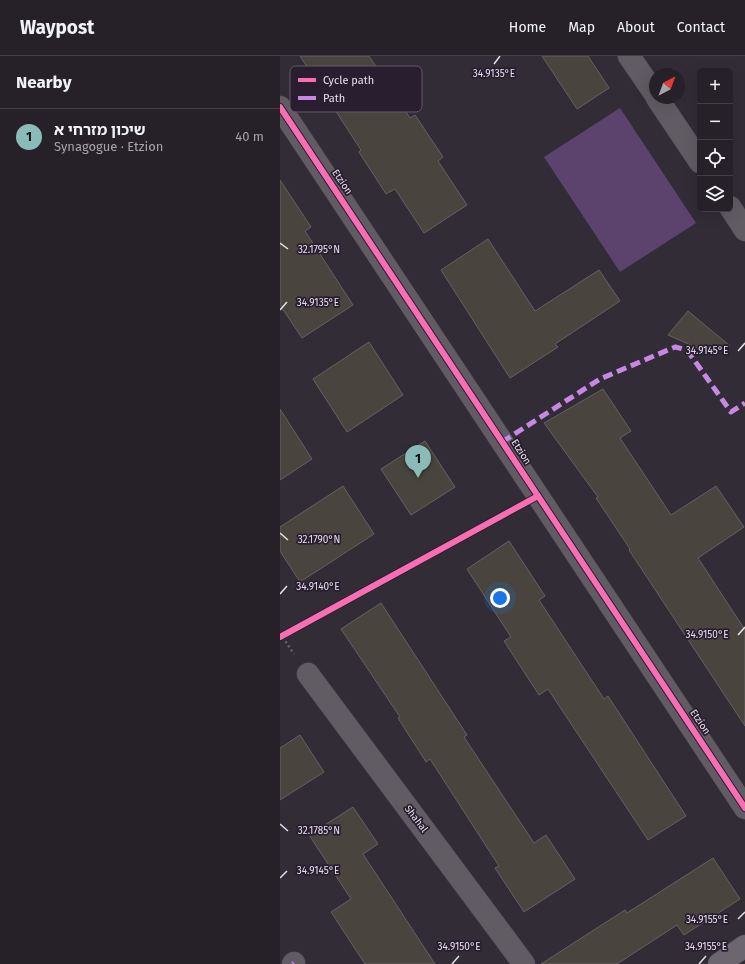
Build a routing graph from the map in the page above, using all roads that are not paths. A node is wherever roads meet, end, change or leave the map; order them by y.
1 (630, 56) edge
2 (649, 85) edge
3 (661, 104) edge
4 (280, 107) edge
5 (697, 158) edge
6 (733, 212) edge
7 (745, 230) edge
8 (308, 674) dead end
9 (745, 808) edge
10 (745, 946) edge
11 (524, 964) edge
12 (719, 964) edge

1 - 2 street
3 - 5 street
4 - 9 street, Etzion
6 - 7 street
8 - 11 street, Shahal
10 - 12 street

